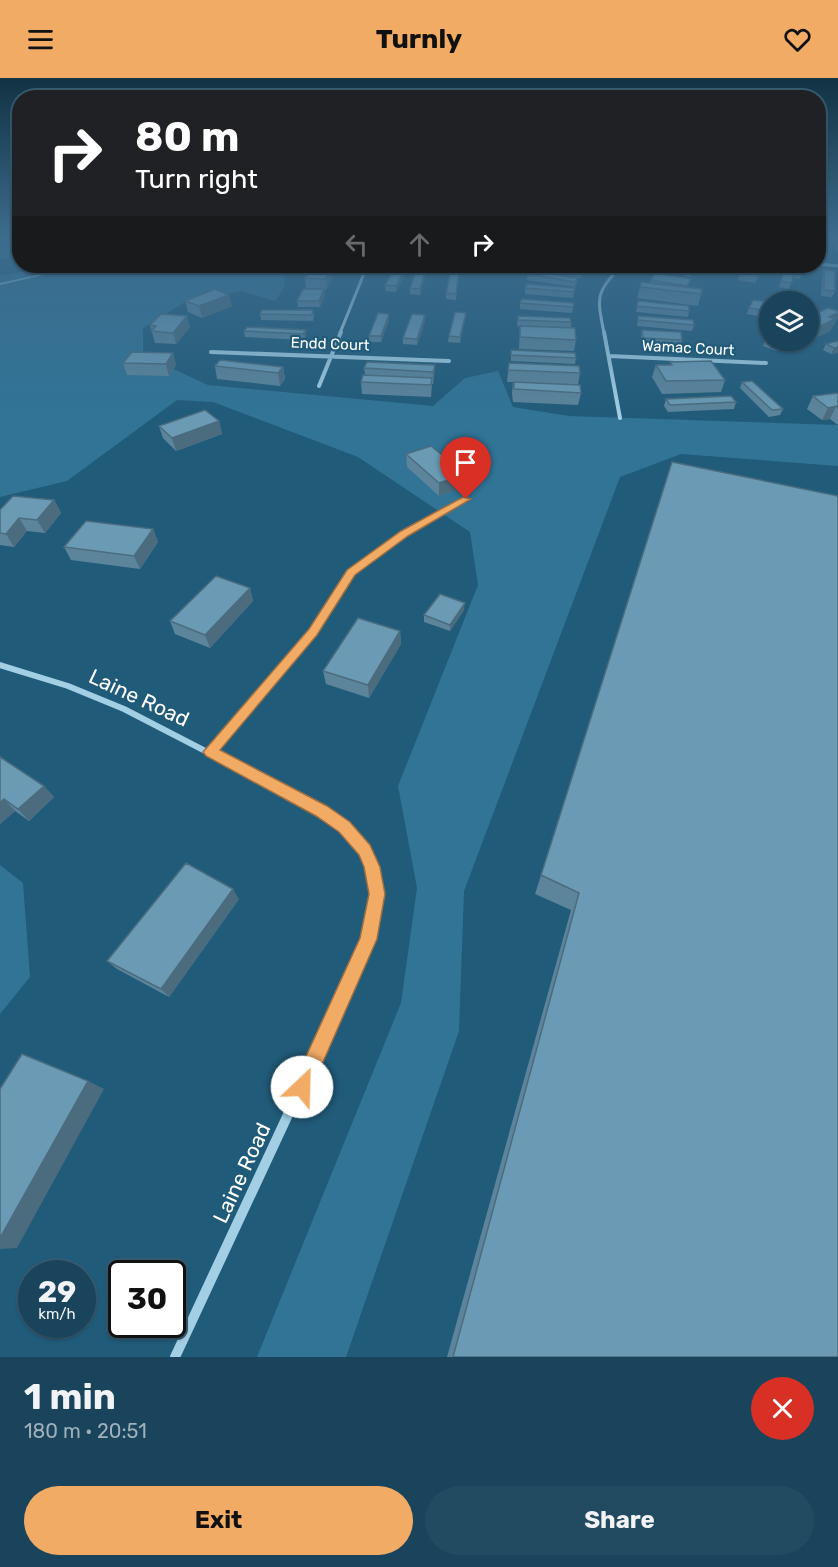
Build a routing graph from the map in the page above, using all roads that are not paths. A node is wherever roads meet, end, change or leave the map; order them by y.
1 (354, 297) edge
2 (599, 297) edge
3 (211, 352) dead end
4 (330, 356) junction
5 (609, 356) junction
6 (448, 361) dead end
7 (766, 363) dead end
8 (319, 386) dead end
9 (620, 418) dead end
10 (466, 499) dead end
11 (0, 665) edge
12 (211, 752) junction
13 (175, 1357) edge

1 - 4 street
2 - 5 street
3 - 4 street, Endd Court
4 - 6 street, Endd Court
4 - 8 street
5 - 7 street, Wamac Court
5 - 9 street
10 - 12 lane
11 - 12 street, Laine Road
12 - 13 street, Laine Road

